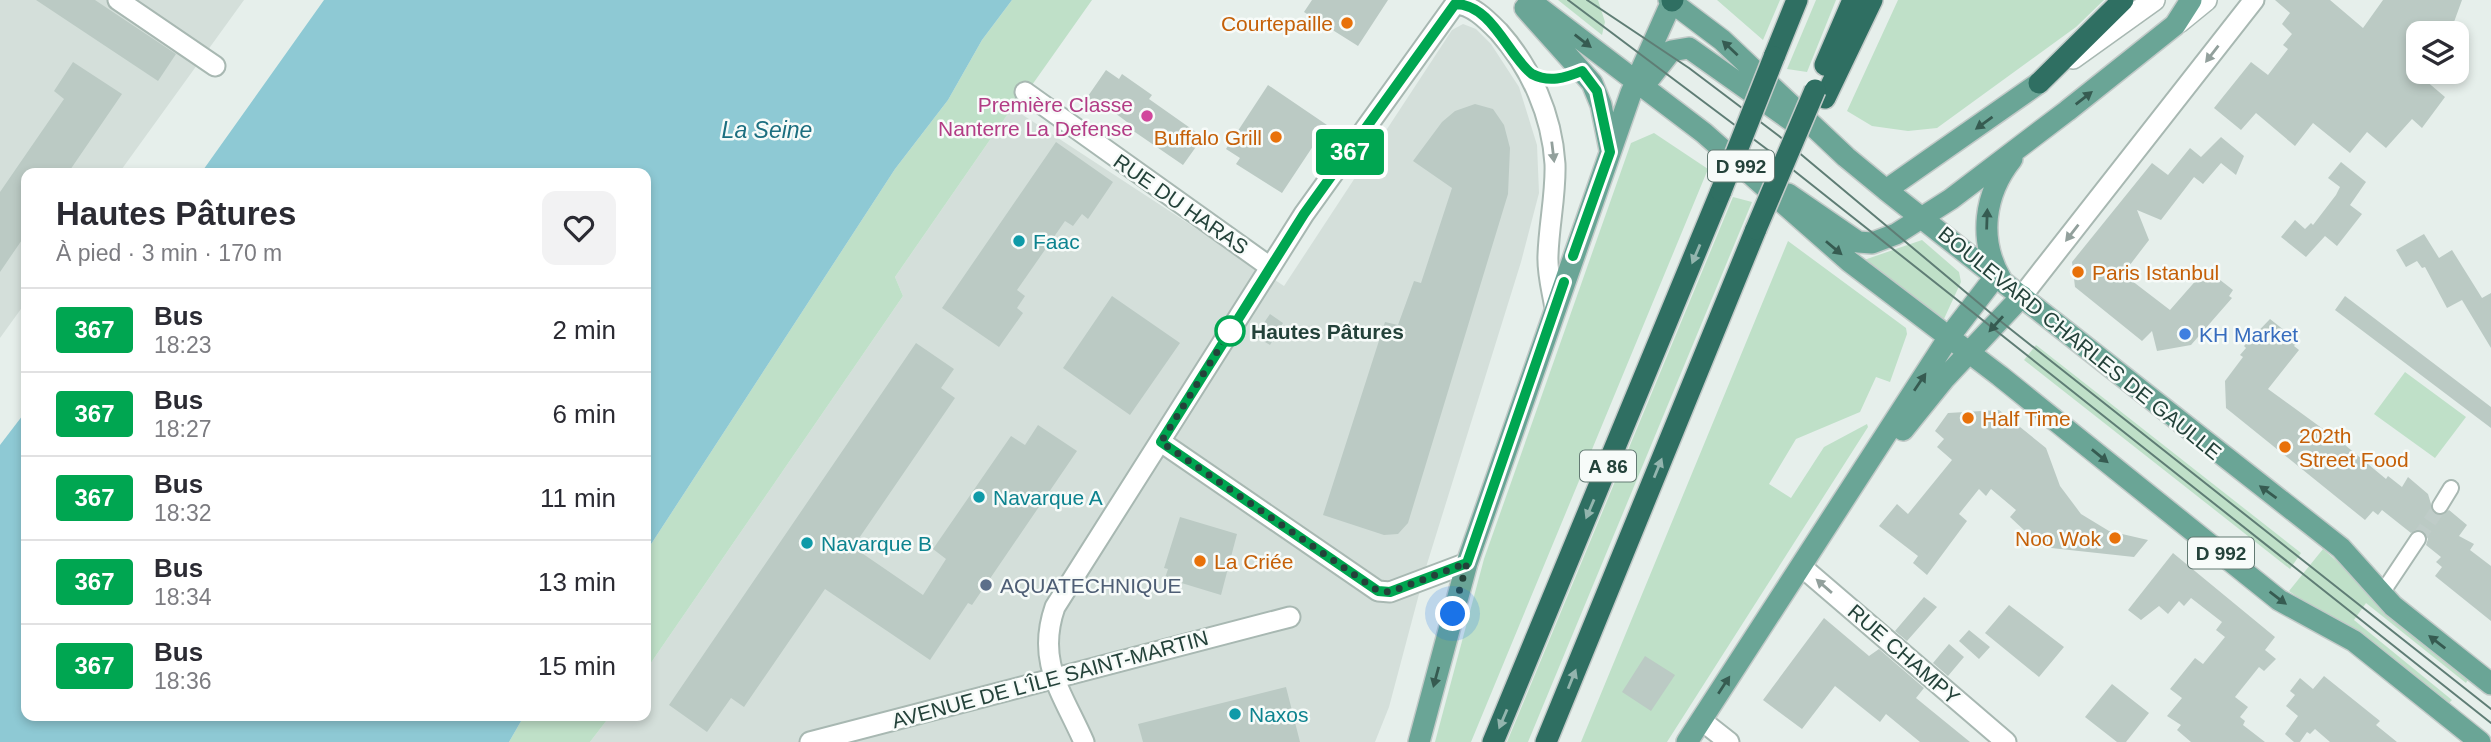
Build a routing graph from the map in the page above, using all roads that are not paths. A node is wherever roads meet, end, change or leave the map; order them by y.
1 (118, 0) edge
2 (1518, 0) edge
3 (1529, 0) edge
4 (1671, 0) edge
5 (1797, 0) edge
6 (1853, 0) edge
7 (1872, 0) edge
8 (2123, 0) edge
9 (2154, 0) edge
10 (2191, 0) edge
11 (2206, 0) edge
12 (2254, 0) edge
13 (2175, 25) junction
14 (215, 66) dead end
15 (2039, 83) junction
16 (1637, 86) junction
17 (1025, 92) dead end
18 (1820, 94) junction
19 (1704, 133) junction
20 (2030, 140) junction
21 (1610, 152) junction
22 (1846, 157) junction
23 (1886, 190) junction
24 (1923, 219) junction
25 (1270, 267) junction
26 (2007, 285) junction
27 (1555, 308) junction
28 (1950, 337) junction
29 (1970, 353) junction
30 (1161, 442) junction
31 (2451, 488) dead end
32 (1844, 502) junction
33 (2440, 506) tunnel mouth
34 (2418, 538) tunnel mouth
35 (1467, 563) junction
36 (1802, 567) junction
37 (2382, 593) junction
38 (1290, 617) dead end
39 (1055, 677) junction
40 (2491, 684) edge
41 (1701, 720) junction
42 (810, 742) edge
43 (1084, 742) edge
44 (1419, 742) edge
45 (1493, 742) edge
46 (1546, 742) edge
47 (1686, 742) edge
48 (1729, 742) edge
49 (2006, 742) edge
50 (2480, 742) edge

1 - 14 street
2 - 21 main road
3 -> 16 main road, D 992
4 - 16 main road
22 -> 4 main road, BOULEVARD CHARLES DE GAULLE
5 -> 45 highway, A 86, bridge
6 - 18 highway, A 86
7 - 18 highway
8 - 15 highway
9 - 15 street
10 - 13 main road
11 - 13 street
12 -> 26 street
20 -> 13 main road
15 -> 23 main road
16 - 19 main road, D 992
16 - 21 main road
16 - 22 main road
17 - 25 street, RUE DU HARAS
46 -> 18 highway, A 86, bridge
19 - 24 main road
19 -> 28 main road, D 992
20 - 24 main road
26 -> 20 main road
21 - 27 main road
22 - 23 main road, BOULEVARD CHARLES DE GAULLE
23 - 24 main road, BOULEVARD CHARLES DE GAULLE
24 - 26 main road, BOULEVARD CHARLES DE GAULLE
25 -> 27 street
25 - 30 street
26 - 28 main road
26 -> 29 main road
37 -> 26 main road, BOULEVARD CHARLES DE GAULLE
27 - 35 main road
28 - 29 main road, D 992
32 -> 28 main road
29 - 32 main road
29 -> 50 main road, D 992
30 - 35 street
30 - 39 street
31 - 33 street
32 - 36 main road
34 - 37 street
35 -> 44 main road
41 -> 36 main road
49 -> 36 street, RUE CHAMPY
40 -> 37 main road, BOULEVARD CHARLES DE GAULLE
38 - 39 street, AVENUE DE L'ÎLE SAINT-MARTIN
39 - 42 street, AVENUE DE L'ÎLE SAINT-MARTIN
39 - 43 street
41 - 47 main road
41 - 48 street

